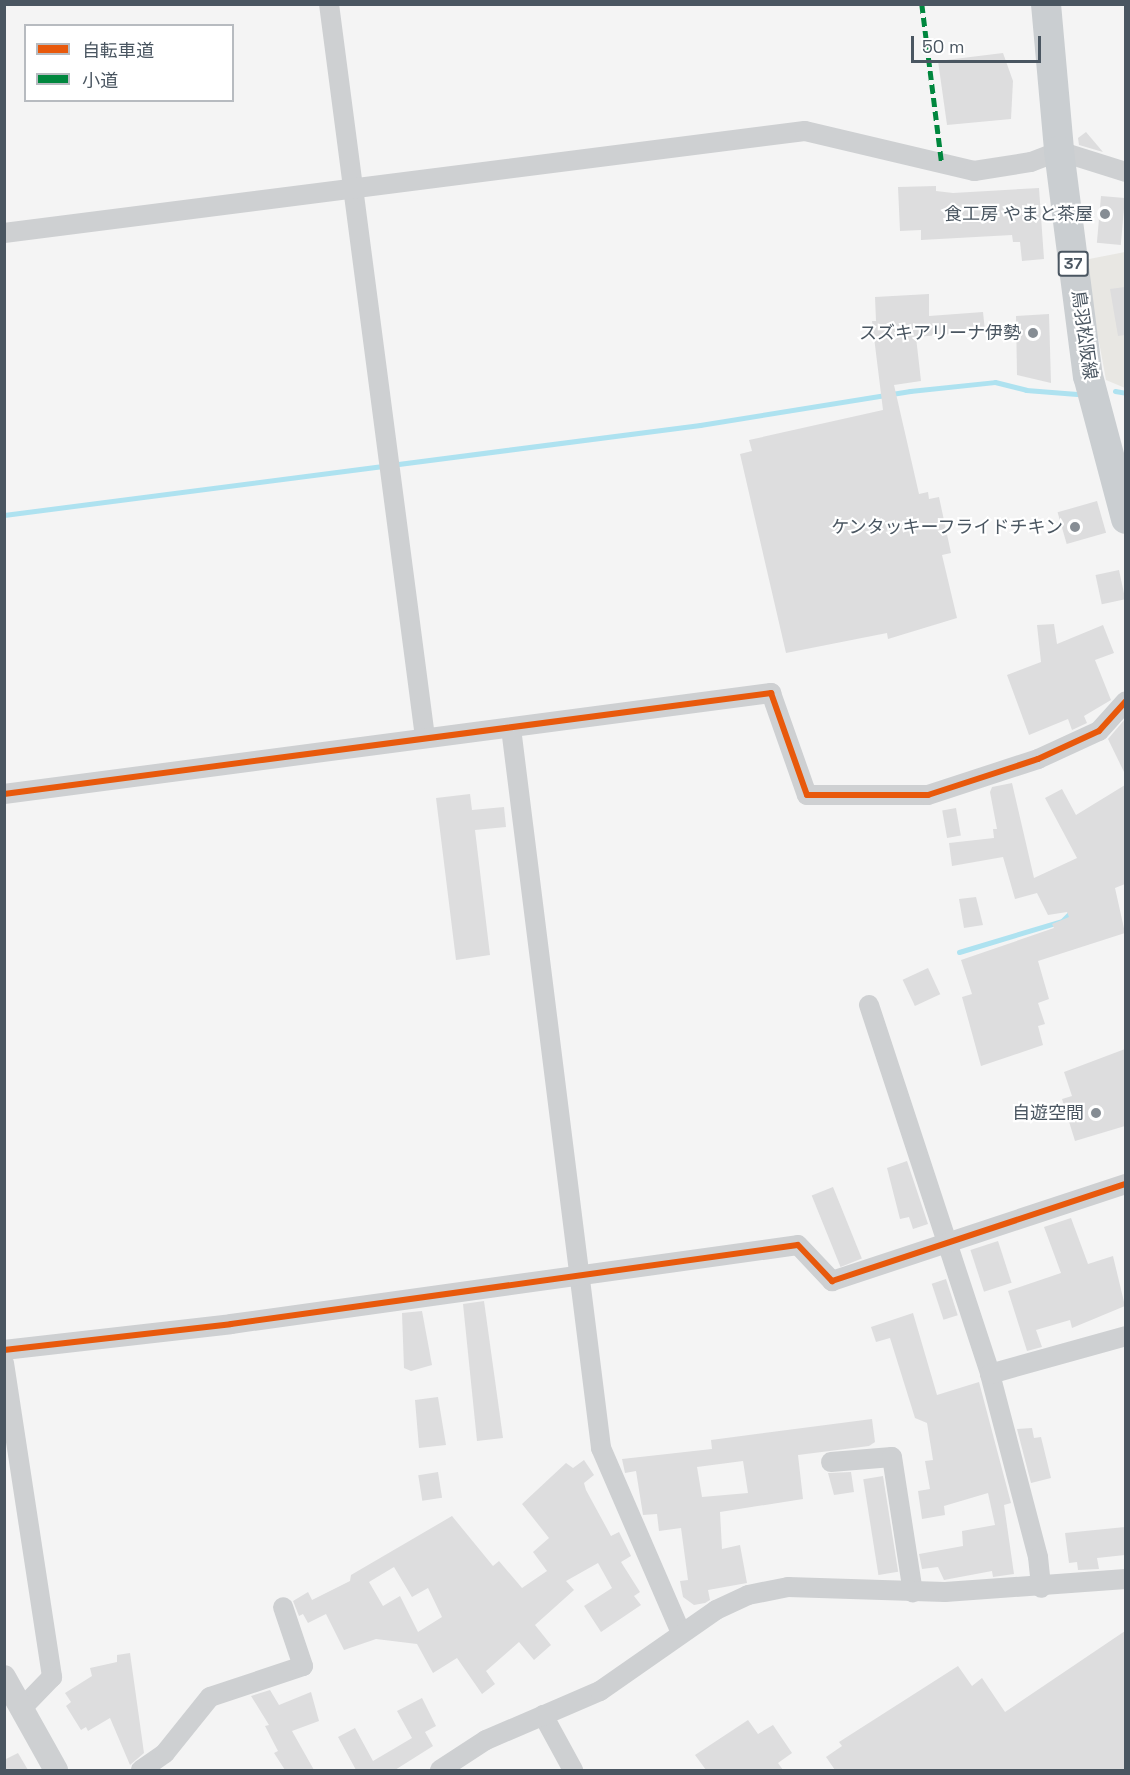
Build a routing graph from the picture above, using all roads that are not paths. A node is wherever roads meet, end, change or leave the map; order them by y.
1 (329, 4) edge
2 (1046, 4) edge
3 (1059, 151) junction
4 (1125, 172) edge
5 (354, 190) junction
6 (4, 233) edge
7 (1125, 519) edge
8 (1125, 701) edge
9 (511, 728) junction
10 (425, 737) junction
11 (4, 794) edge
12 (869, 1005) dead end
13 (1125, 1184) edge
14 (950, 1243) junction
15 (582, 1272) junction
16 (1125, 1336) edge
17 (4, 1350) edge
18 (4, 1363) edge
19 (990, 1374) junction
20 (831, 1462) dead end
21 (1125, 1579) edge
22 (1041, 1588) junction
23 (913, 1592) junction
24 (283, 1607) dead end
25 (681, 1633) junction
26 (4, 1677) edge
27 (23, 1707) junction
28 (543, 1715) junction
29 (56, 1770) edge
30 (141, 1770) edge
31 (440, 1770) edge
32 (573, 1770) edge

1 - 5 street
2 - 3 main road, 鳥羽松阪線 / 37
3 - 4 street
3 - 5 street
3 - 7 main road, 鳥羽松阪線 / 37
5 - 6 street
5 - 10 street
8 - 9 street
9 - 10 street
9 - 15 street
10 - 11 street
12 - 14 street
13 - 14 street
14 - 15 street
14 - 19 street
15 - 17 street
15 - 25 street
16 - 19 street
18 - 27 street
19 - 22 street
20 - 23 street
21 - 22 street
22 - 23 street
23 - 25 street
24 - 30 street
25 - 28 street
26 - 27 street
27 - 29 street
28 - 31 street
28 - 32 street

